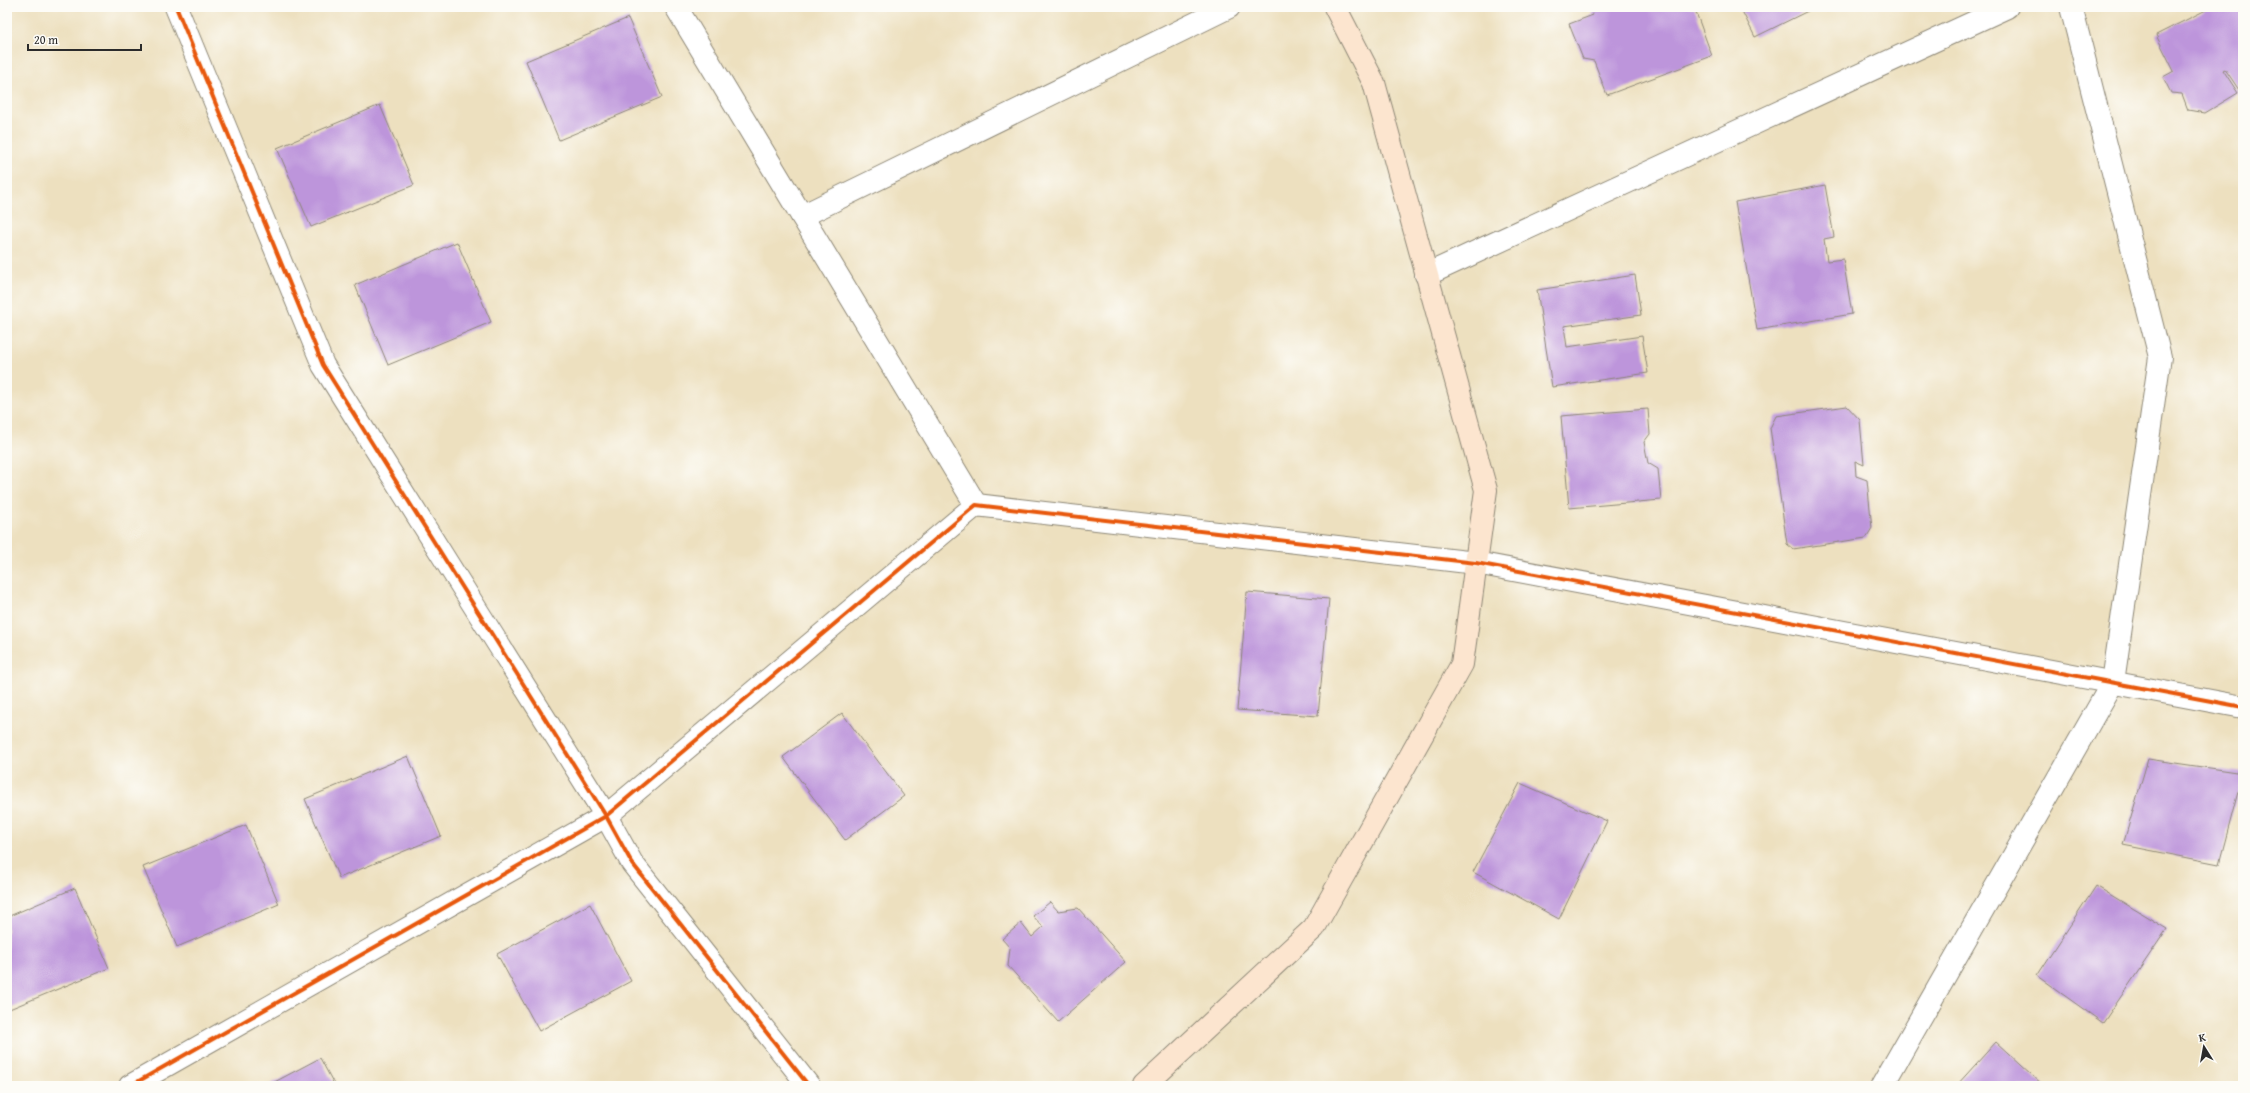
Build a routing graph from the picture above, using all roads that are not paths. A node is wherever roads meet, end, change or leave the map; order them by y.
1 (176, 7) edge
2 (676, 7) edge
3 (1229, 7) edge
4 (1335, 7) edge
5 (2008, 7) edge
6 (2071, 7) edge
7 (802, 216) junction
8 (1426, 274) junction
9 (976, 505) junction
10 (1476, 563) junction
11 (2113, 682) junction
12 (2243, 707) edge
13 (606, 816) junction
14 (130, 1086) edge
15 (809, 1086) edge
16 (1144, 1086) edge
17 (1882, 1086) edge

1 - 13 street
2 - 7 street
3 - 7 street
4 - 8 street
5 - 8 street
6 - 11 street
7 - 9 street
8 - 10 street
9 - 10 street
9 - 13 street
10 - 11 street
10 - 16 street
11 - 12 street
11 - 17 street
13 - 14 street
13 - 15 street

